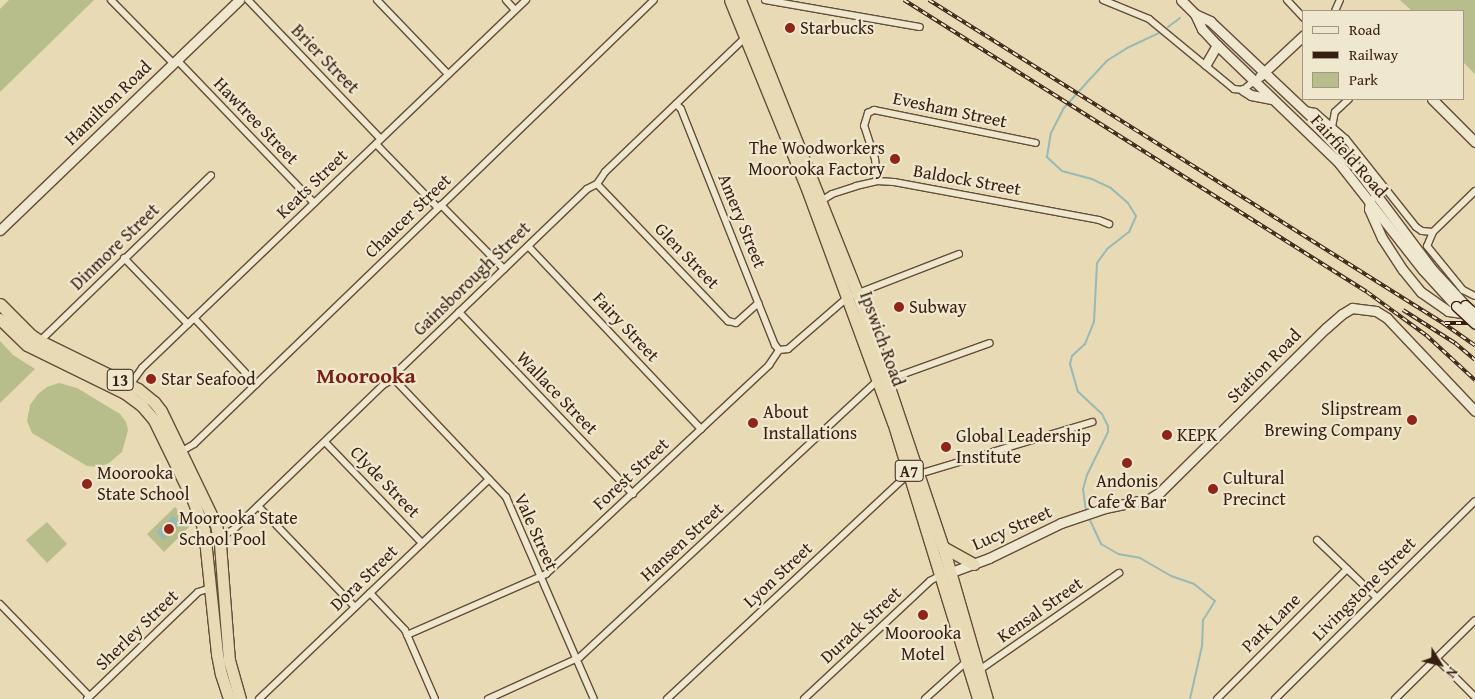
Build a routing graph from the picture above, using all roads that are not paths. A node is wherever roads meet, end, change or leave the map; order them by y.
1 (111, 0) edge
2 (239, 0) edge
3 (248, 0) edge
4 (377, 0) edge
5 (506, 0) edge
6 (526, 0) edge
7 (654, 0) edge
8 (730, 0) edge
9 (740, 0) edge
10 (765, 0) edge
11 (1103, 0) edge
12 (1181, 0) edge
13 (1287, 0) edge
14 (515, 10) junction
15 (1195, 14) junction
16 (1302, 16) edge
17 (920, 27) dead end
18 (749, 34) junction
19 (1302, 37) edge
20 (1217, 44) junction
21 (175, 62) junction
22 (1206, 64) junction
23 (1264, 72) junction
24 (448, 74) junction
25 (1254, 82) junction
26 (1243, 90) junction
27 (1272, 98) junction
28 (1349, 100) edge
29 (1433, 100) edge
30 (676, 104) junction
31 (1304, 110) junction
32 (1332, 127) junction
33 (378, 141) junction
34 (1475, 142) edge
35 (1036, 143) dead end
36 (212, 175) dead end
37 (878, 181) junction
38 (597, 184) junction
39 (1475, 191) edge
40 (1370, 200) junction
41 (821, 201) junction
42 (314, 203) junction
43 (440, 206) junction
44 (1109, 224) dead end
45 (0, 230) edge
46 (1433, 232) junction
47 (528, 246) junction
48 (958, 254) dead end
49 (124, 258) junction
50 (504, 269) junction
51 (852, 295) junction
52 (1475, 296) edge
53 (758, 303) junction
54 (0, 304) edge
55 (1461, 305) junction
56 (459, 312) junction
57 (1475, 314) edge
58 (194, 318) junction
59 (0, 319) edge
60 (188, 324) junction
61 (1475, 324) edge
62 (40, 341) junction
63 (990, 343) dead end
64 (779, 350) junction
65 (394, 379) junction
66 (882, 380) junction
67 (256, 384) junction
68 (127, 389) junction
69 (1475, 411) edge
70 (1092, 422) dead end
71 (701, 429) junction
72 (325, 442) junction
73 (182, 451) junction
74 (914, 474) junction
75 (489, 479) junction
76 (633, 494) junction
77 (1475, 501) edge
78 (258, 506) junction
79 (1097, 511) joint
80 (219, 536) junction
81 (206, 538) junction
82 (1317, 540) dead end
83 (422, 543) junction
84 (943, 547) junction
85 (974, 564) junction
86 (1347, 569) junction
87 (1118, 573) dead end
88 (946, 574) junction
89 (540, 577) junction
90 (211, 588) junction
91 (370, 593) junction
92 (1376, 598) junction
93 (0, 604) edge
94 (355, 607) junction
95 (1475, 620) edge
96 (408, 635) junction
97 (1436, 658) junction
98 (577, 659) junction
99 (966, 661) junction
100 (978, 672) junction
101 (231, 697) edge
102 (1475, 697) edge
103 (88, 698) edge
104 (1217, 698) edge
105 (259, 699) edge
106 (435, 699) edge
107 (488, 699) edge
108 (594, 699) edge
109 (667, 699) edge
110 (804, 699) edge
111 (926, 699) edge
112 (978, 699) edge
113 (986, 699) edge
114 (1275, 699) edge
115 (1395, 699) edge

1 - 21 street, Hawtree Street
2 - 21 main road, Hamilton Road
3 - 33 street, Brier Street
4 - 24 street
5 - 14 street
6 - 14 street, Keats Street
7 - 43 street, Chaucer Street
8 - 18 highway, Ipswich Road / A7
9 - 18 highway, Ipswich Road / A7
10 - 17 street
11 - 22 street
12 - 15 main road, Fairfield Road
13 - 16 street
14 - 24 street, Keats Street
15 - 20 main road, Fairfield Road
15 - 23 main road, Fairfield Road
18 - 30 street, Gainsborough Street
18 - 41 highway, Ipswich Road / A7
18 - 51 highway, Ipswich Road / A7
19 - 23 main road
20 - 22 main road
20 - 25 main road, Fairfield Road
21 - 42 street, Hawtree Street
21 - 45 main road, Hamilton Road
22 - 26 street
23 - 25 main road
23 - 31 main road, Fairfield Road
24 - 33 street, Keats Street
25 - 26 street
25 - 27 main road, Fairfield Road
26 - 27 main road
27 - 40 main road, Fairfield Road
28 - 32 street
29 - 34 main road
30 - 38 street, Gainsborough Street
30 - 53 street, Amery Street
31 - 32 street, Fairfield Road
31 - 55 main road, Fairfield Road
32 - 46 street, Fairfield Road
33 - 42 street, Keats Street
33 - 43 street, Brier Street
35 - 37 street, Evesham Street
36 - 49 street, Dinmore Street
37 - 41 street, Baldock Street
37 - 44 street, Baldock Street
38 - 47 street, Gainsborough Street
38 - 53 street, Glen Street
39 - 46 street
40 - 55 main road, Fairfield Road
40 - 57 main road
41 - 51 highway, Ipswich Road / A7
42 - 58 street, Keats Street
43 - 50 street, Brier Street
43 - 67 street, Chaucer Street
46 - 52 street
47 - 50 street, Gainsborough Street
47 - 71 street, Fairy Street
48 - 51 street
49 - 60 street
49 - 62 street, Dinmore Street
50 - 56 street, Gainsborough Street
51 - 64 street, Forest Street
51 - 66 highway, Ipswich Road / A7
53 - 64 street, Amery Street
54 - 62 highway, 13
55 - 57 main road, Fairfield Road, bridge
55 - 61 main road, Fairfield Road, bridge
56 - 65 street, Gainsborough Street
56 - 76 street, Wallace Street
58 - 60 street, Keats Street
58 - 67 street
59 - 68 highway, 13
60 - 68 street, Keats Street
62 - 68 highway, 13
63 - 66 street
64 - 71 street, Forest Street
65 - 72 street, Gainsborough Street
65 - 75 street, Vale Street
66 - 74 highway, Ipswich Road / A7
66 - 98 street, Hansen Street
67 - 73 street, Chaucer Street
68 - 73 highway, 13
68 - 81 highway, 13
69 - 79 main road, Station Road
70 - 74 street
71 - 76 street, Forest Street
72 - 78 street, Gainsborough Street
72 - 83 street, Clyde Street
73 - 80 highway, 13
74 - 84 highway, Ipswich Road / A7
74 - 88 highway, Ipswich Road / A7
74 - 109 street, Lyon Street
75 - 83 street, Dora Street
75 - 89 street, Vale Street
76 - 89 street, Forest Street
77 - 92 street, Livingstone Street
78 - 80 street, Gainsborough Street
78 - 94 street
79 - 85 main road, Lucy Street
80 - 81 street, Gainsborough Street
80 - 101 highway, 13
81 - 90 highway, 13
82 - 86 street
83 - 91 street, Dora Street
84 - 85 highway
84 - 88 highway, Ipswich Road / A7
85 - 88 main road, Lucy Street
86 - 92 street
86 - 104 street, Park Lane
87 - 100 street, Kensal Street
88 - 99 highway, Ipswich Road / A7
88 - 100 highway, Ipswich Road / A7
88 - 110 street, Durack Street
89 - 96 street, Forest Street
89 - 98 street, Vale Street
90 - 101 highway, 13
90 - 103 street, Sherley Street
91 - 94 street, Dora Street
91 - 96 street
92 - 114 street, Livingstone Street
93 - 103 street
94 - 105 street, Dora Street
95 - 97 street
96 - 106 street
97 - 102 street
97 - 115 street
98 - 107 street, Hansen Street
98 - 108 street, Vale Street
99 - 111 street
99 - 112 highway, Ipswich Road / A7
100 - 113 highway, Ipswich Road / A7

